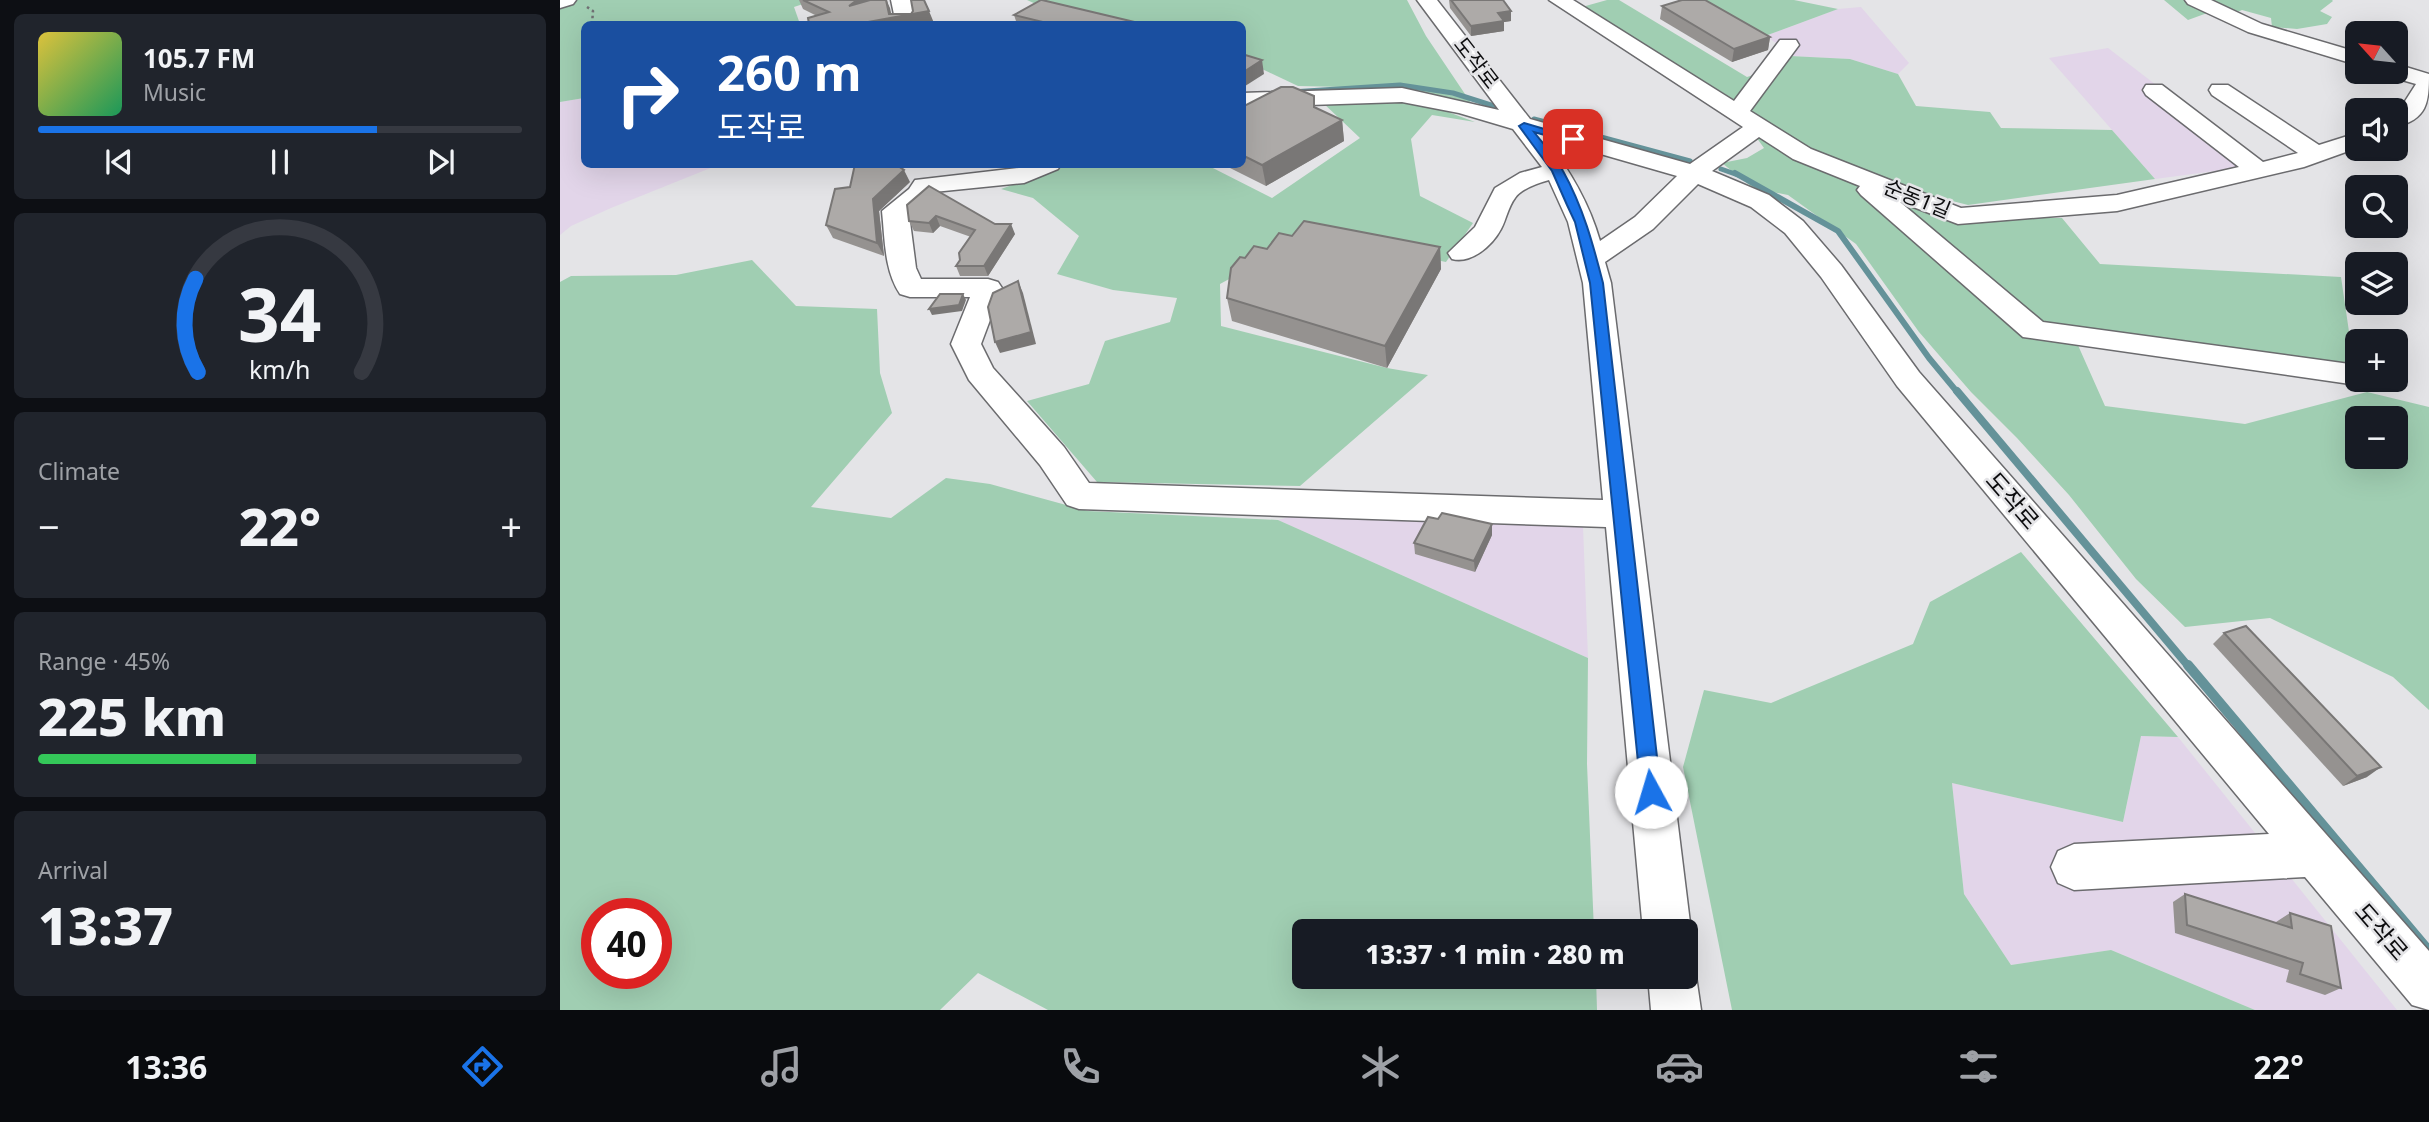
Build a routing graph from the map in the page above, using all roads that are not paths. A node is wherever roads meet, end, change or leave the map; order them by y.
1 (566, 0) edge
2 (901, 0) edge
3 (1427, 0) edge
4 (1559, 0) edge
5 (2195, 0) edge
6 (560, 2) edge
7 (905, 21) edge
8 (1788, 45) dead end
9 (2345, 55) edge
10 (2408, 75) edge
11 (2429, 81) edge
12 (2154, 90) dead end
13 (2220, 90) dead end
14 (1248, 91) edge
15 (2408, 114) edge
16 (1748, 120) junction
17 (1524, 126) junction
18 (2345, 144) edge
19 (2316, 155) junction
20 (1040, 168) edge
21 (1557, 170) junction
22 (2258, 170) junction
23 (1849, 172) junction
24 (1694, 173) junction
25 (1462, 253) dead end
26 (1591, 260) junction
27 (2345, 373) edge
28 (1620, 514) junction
29 (2314, 854) junction
30 (2074, 867) dead end
31 (1666, 919) edge
32 (2429, 988) edge
33 (1674, 989) edge
34 (1676, 1010) edge

1 - 6 street
2 - 7 street
3 - 17 street, 도작로
4 - 16 street, 순동1길
5 - 9 street
8 - 16 street
10 - 11 street
11 - 15 street
12 - 22 street
13 - 19 street
14 - 17 street
16 - 23 street, 순동1길
16 - 24 street
17 - 21 street, 도작로
17 - 24 street, 도작로
18 - 19 street, 순동1길
19 - 22 street, 순동1길
20 - 28 street
21 - 25 street
21 - 26 street, 도작로
22 - 23 street, 순동1길
23 - 27 street
24 - 26 street
24 - 29 street, 도작로
26 - 28 street, 도작로
28 - 31 street, 도작로
29 - 30 street
29 - 32 street, 도작로
33 - 34 street

